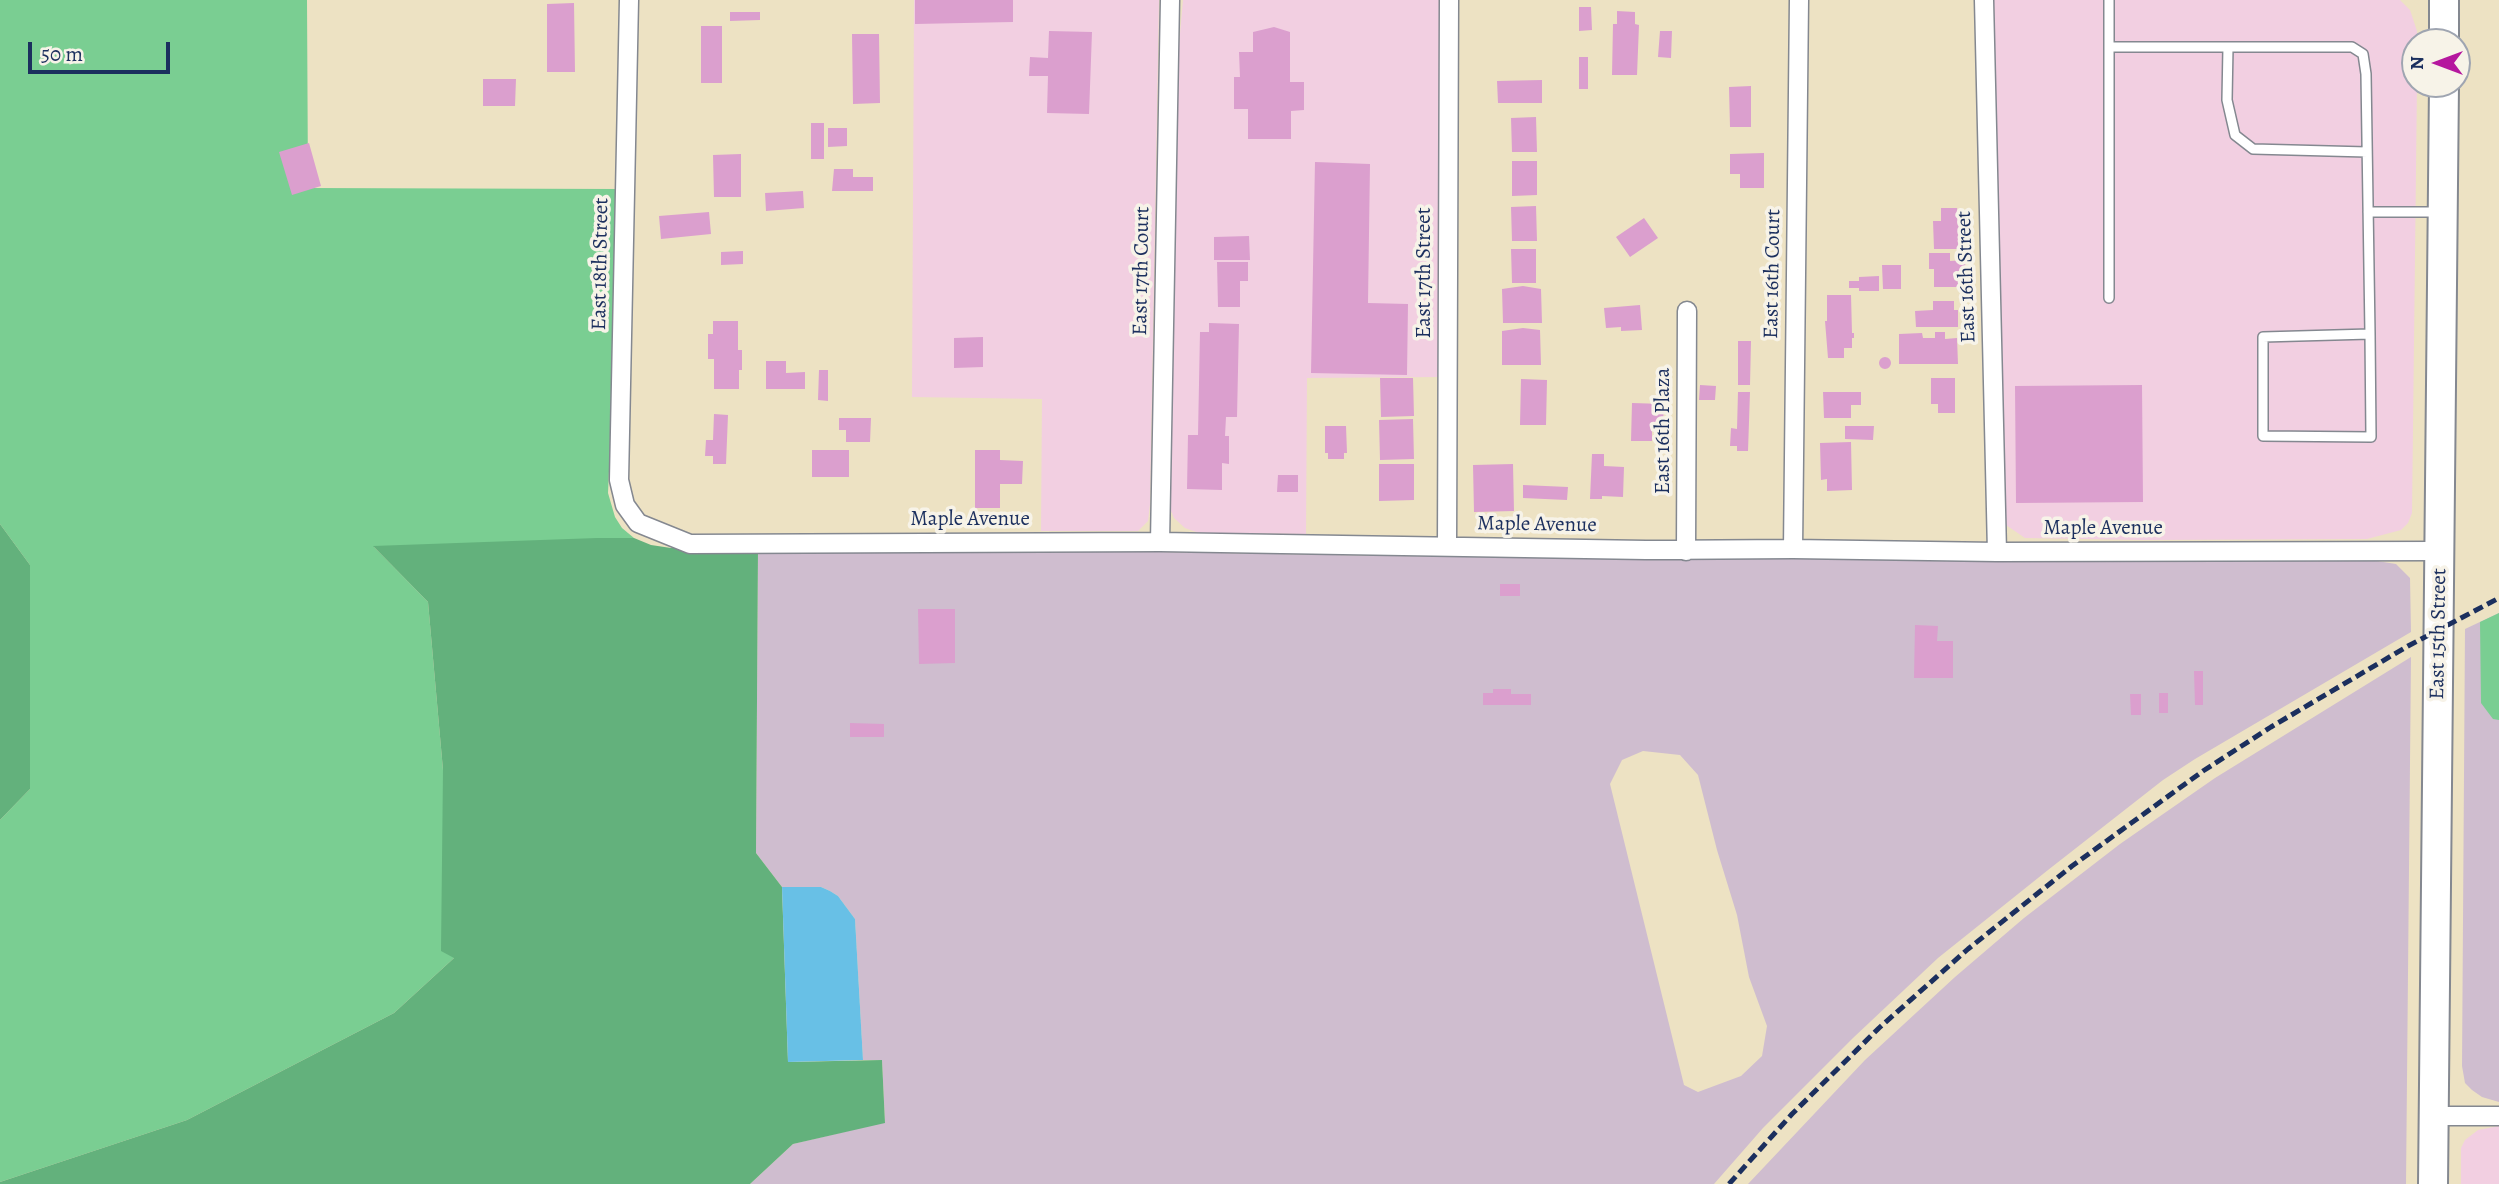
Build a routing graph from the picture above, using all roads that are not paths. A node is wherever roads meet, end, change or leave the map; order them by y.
1 (629, 0) edge
2 (1170, 0) edge
3 (1449, 0) edge
4 (1799, 0) edge
5 (1983, 0) edge
6 (2109, 0) edge
7 (2444, 0) edge
8 (2444, 28) edge
9 (2109, 47) junction
10 (2228, 47) junction
11 (2444, 98) edge
12 (2367, 152) junction
13 (2368, 212) junction
14 (2442, 212) junction
15 (2109, 298) dead end
16 (1687, 311) dead end
17 (2370, 334) junction
18 (638, 523) joint
19 (1160, 542) junction
20 (1447, 546) junction
21 (1793, 549) junction
22 (1686, 551) junction
23 (2439, 551) junction
24 (1997, 552) junction
25 (2434, 1115) junction
26 (2499, 1116) edge
27 (2433, 1184) edge

1 - 18 street, East 18th Street
2 - 19 street, East 17th Court
3 - 20 street, East 17th Street
4 - 21 street, East 16th Court
5 - 24 street, East 16th Street
6 - 9 lane
7 - 8 main road
9 - 10 lane
9 - 15 lane
10 - 12 lane
10 - 12 lane
11 - 14 main road, East 15th Street
12 - 13 lane
13 - 14 lane
13 - 17 lane
14 - 23 main road, East 15th Street
16 - 22 street, East 16th Plaza
17 - 17 lane
18 - 19 street, Maple Avenue
19 - 20 street, Maple Avenue
20 - 22 street, Maple Avenue
21 - 22 street, Maple Avenue
21 - 24 street, Maple Avenue
23 - 24 street, Maple Avenue
23 - 25 main road, East 15th Street
25 - 26 street
25 - 27 main road, East 15th Street

